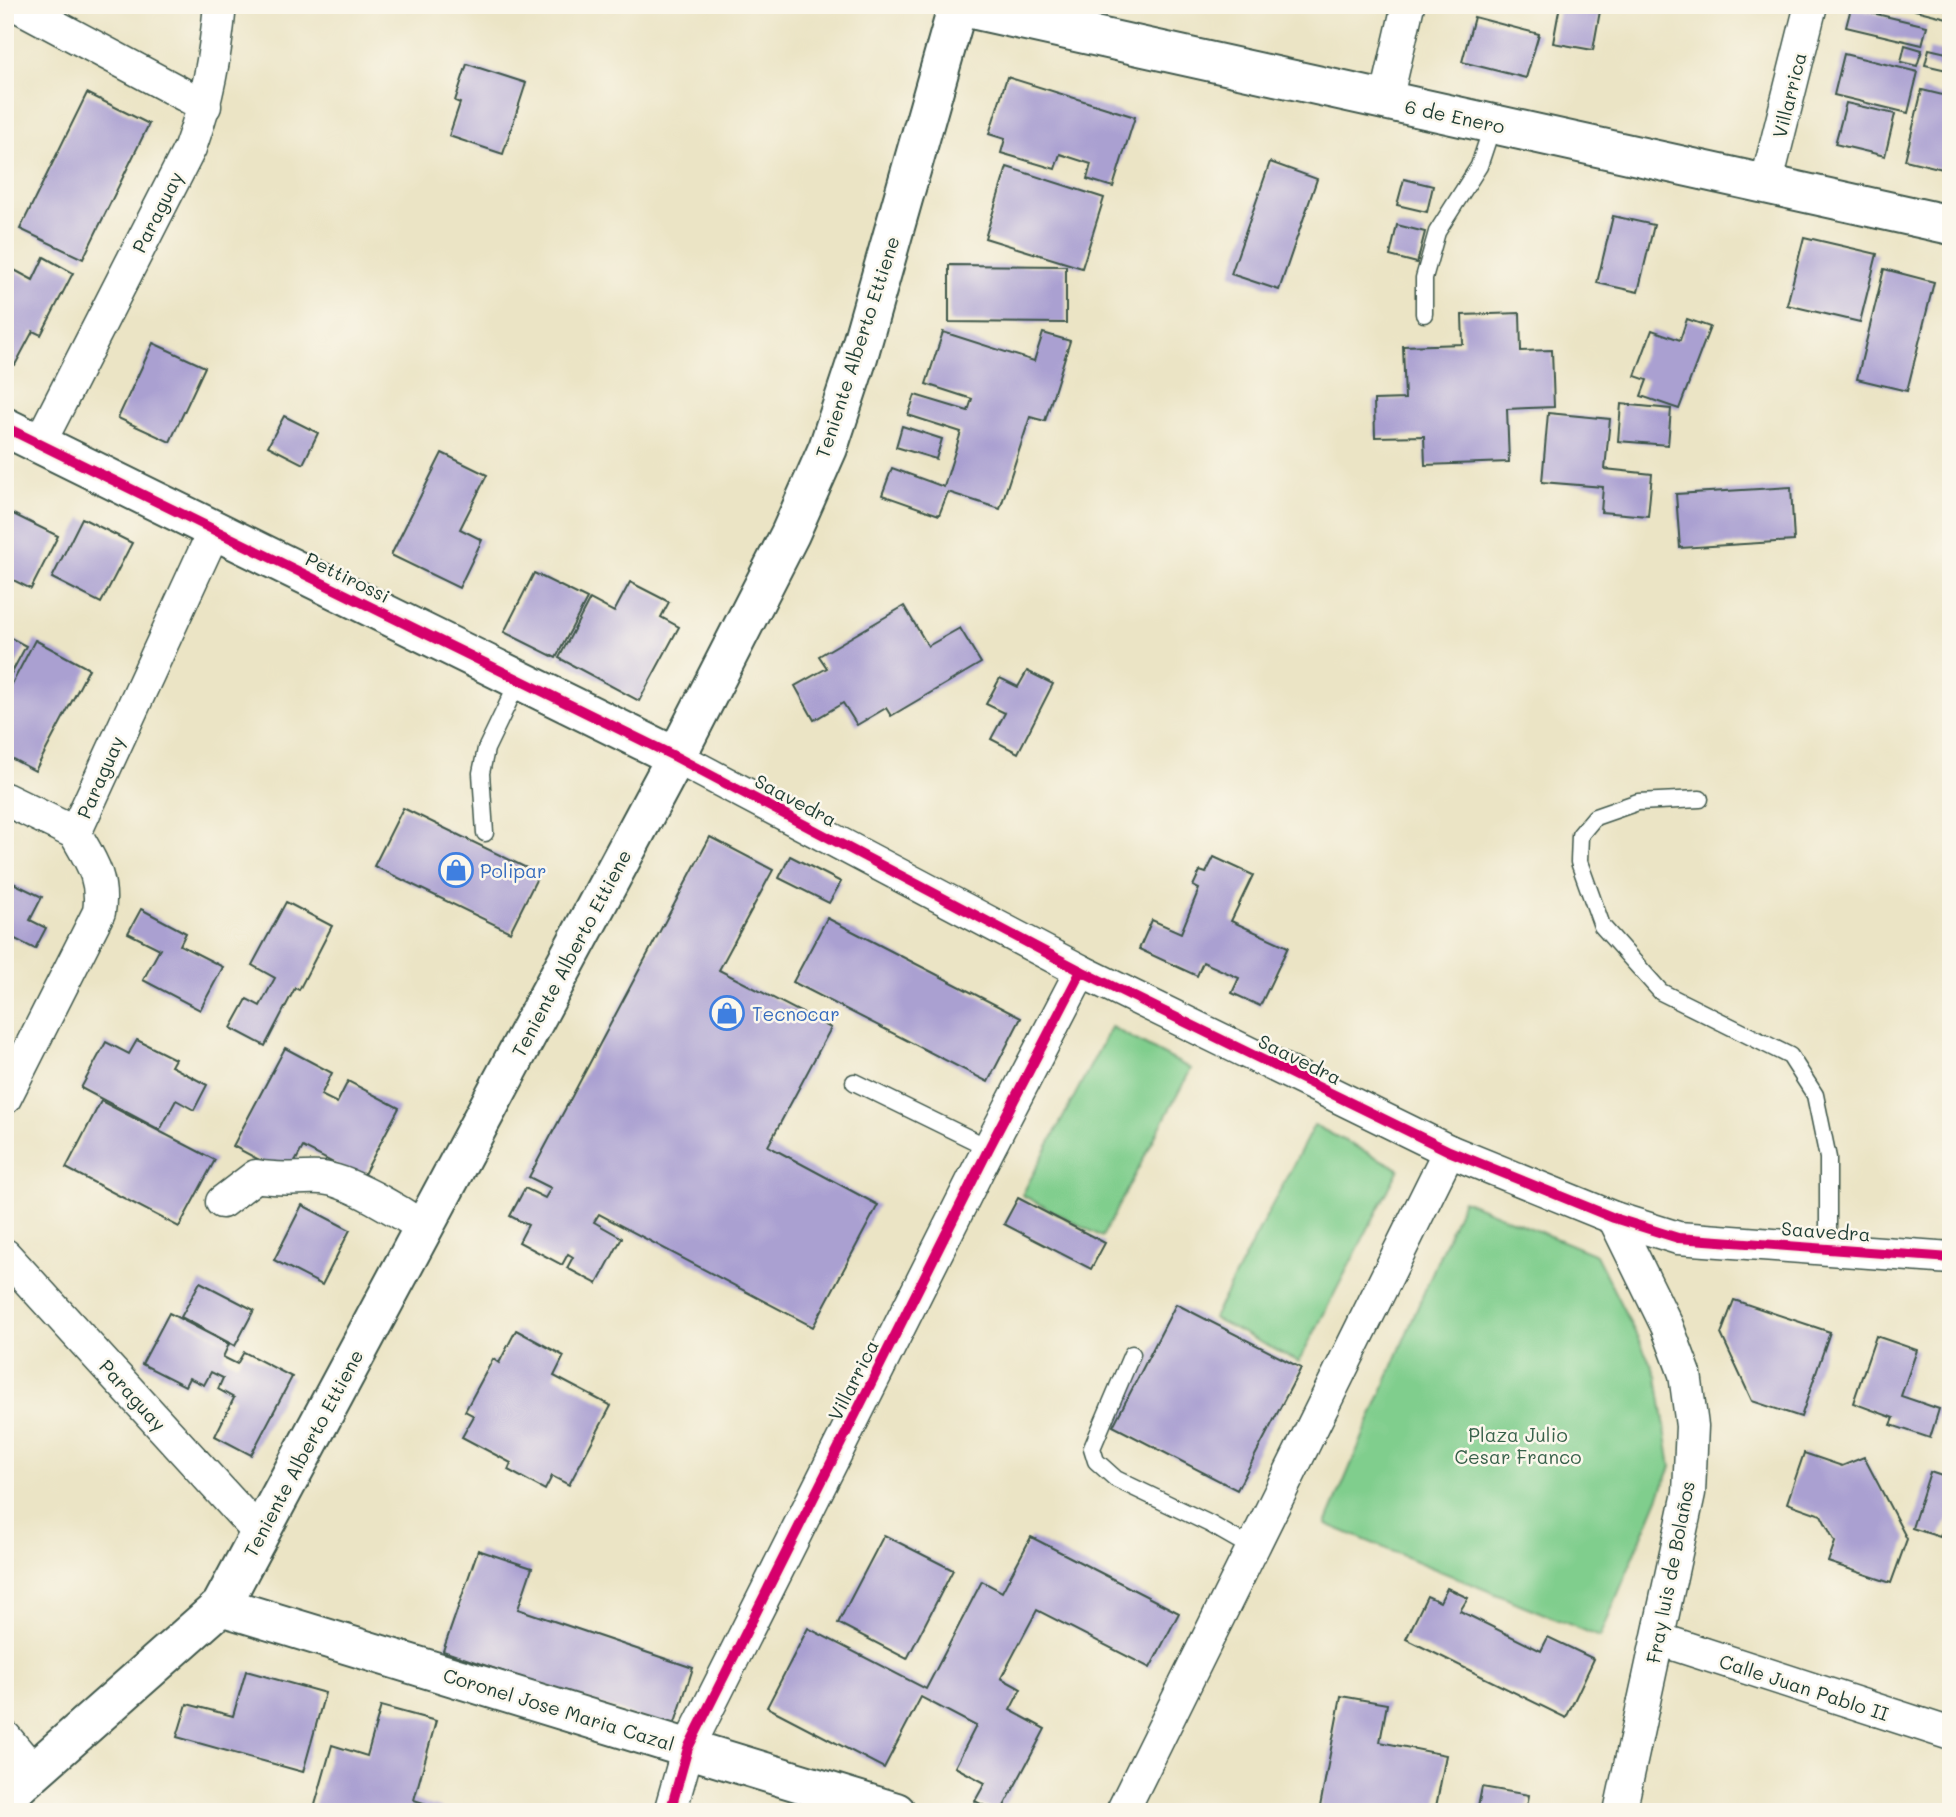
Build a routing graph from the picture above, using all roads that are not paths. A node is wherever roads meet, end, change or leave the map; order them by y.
1 (16, 5) edge
2 (220, 5) edge
3 (1408, 5) edge
4 (1811, 5) edge
5 (958, 6) edge
6 (1386, 101) junction
7 (205, 106) junction
8 (1493, 124) junction
9 (1766, 185) junction
10 (1951, 225) edge
11 (1424, 314) dead end
12 (5, 427) edge
13 (39, 444) junction
14 (214, 531) junction
15 (519, 680) junction
16 (676, 757) junction
17 (5, 799) edge
18 (1700, 799) dead end
19 (75, 833) junction
20 (485, 833) dead end
21 (1081, 971) junction
22 (854, 1082) dead end
23 (5, 1098) edge
24 (989, 1148) junction
25 (1449, 1151) junction
26 (222, 1202) dead end
27 (1614, 1218) junction
28 (424, 1228) junction
29 (1828, 1249) junction
30 (5, 1255) edge
31 (1951, 1258) edge
32 (1132, 1354) dead end
33 (261, 1535) junction
34 (1252, 1548) junction
35 (221, 1606) junction
36 (1658, 1639) junction
37 (1951, 1734) edge
38 (5, 1737) edge
39 (688, 1748) junction
40 (35, 1773) junction
41 (5, 1797) edge
42 (670, 1812) edge
43 (896, 1812) edge
44 (1122, 1812) edge
45 (1620, 1812) edge

1 - 7 street
2 - 7 street, Paraguay
3 - 6 street
4 - 9 street, Villarrica
5 - 6 main road, 6 de Enero
5 - 16 main road, Teniente Alberto Ettiene
6 - 8 main road, 6 de Enero
7 - 13 street, Paraguay
8 - 9 main road, 6 de Enero
8 - 11 lane
9 - 10 main road, 6 de Enero
12 - 13 main road, Pettirossi
13 - 14 main road, Pettirossi
14 - 15 main road, Pettirossi
14 - 19 street, Paraguay
15 - 16 main road, Pettirossi
15 - 20 lane
16 - 21 street, Saavedra
16 - 28 main road, Teniente Alberto Ettiene
17 - 19 street
18 - 29 lane
19 - 23 street, Paraguay
21 - 24 street, Villarrica
21 - 25 street, Saavedra
22 - 24 lane
24 - 39 street, Villarrica
25 - 27 street, Saavedra
25 - 34 street
26 - 28 street
27 - 29 street, Saavedra
27 - 36 street, Fray luis de Bolaños
28 - 33 main road, Teniente Alberto Ettiene
29 - 31 street, Saavedra
30 - 33 street, Paraguay
32 - 34 lane
33 - 35 main road, Teniente Alberto Ettiene
34 - 44 street
35 - 39 main road, Coronel Jose Maria Cazal
35 - 40 main road, Teniente Alberto Ettiene
36 - 37 street, Calle Juan Pablo II
36 - 45 street, Fray luis de Bolaños
38 - 40 street
39 - 42 street, Villarrica
39 - 43 main road, Coronel Jose Maria Cazal
40 - 41 main road, Teniente Alberto Ettiene

